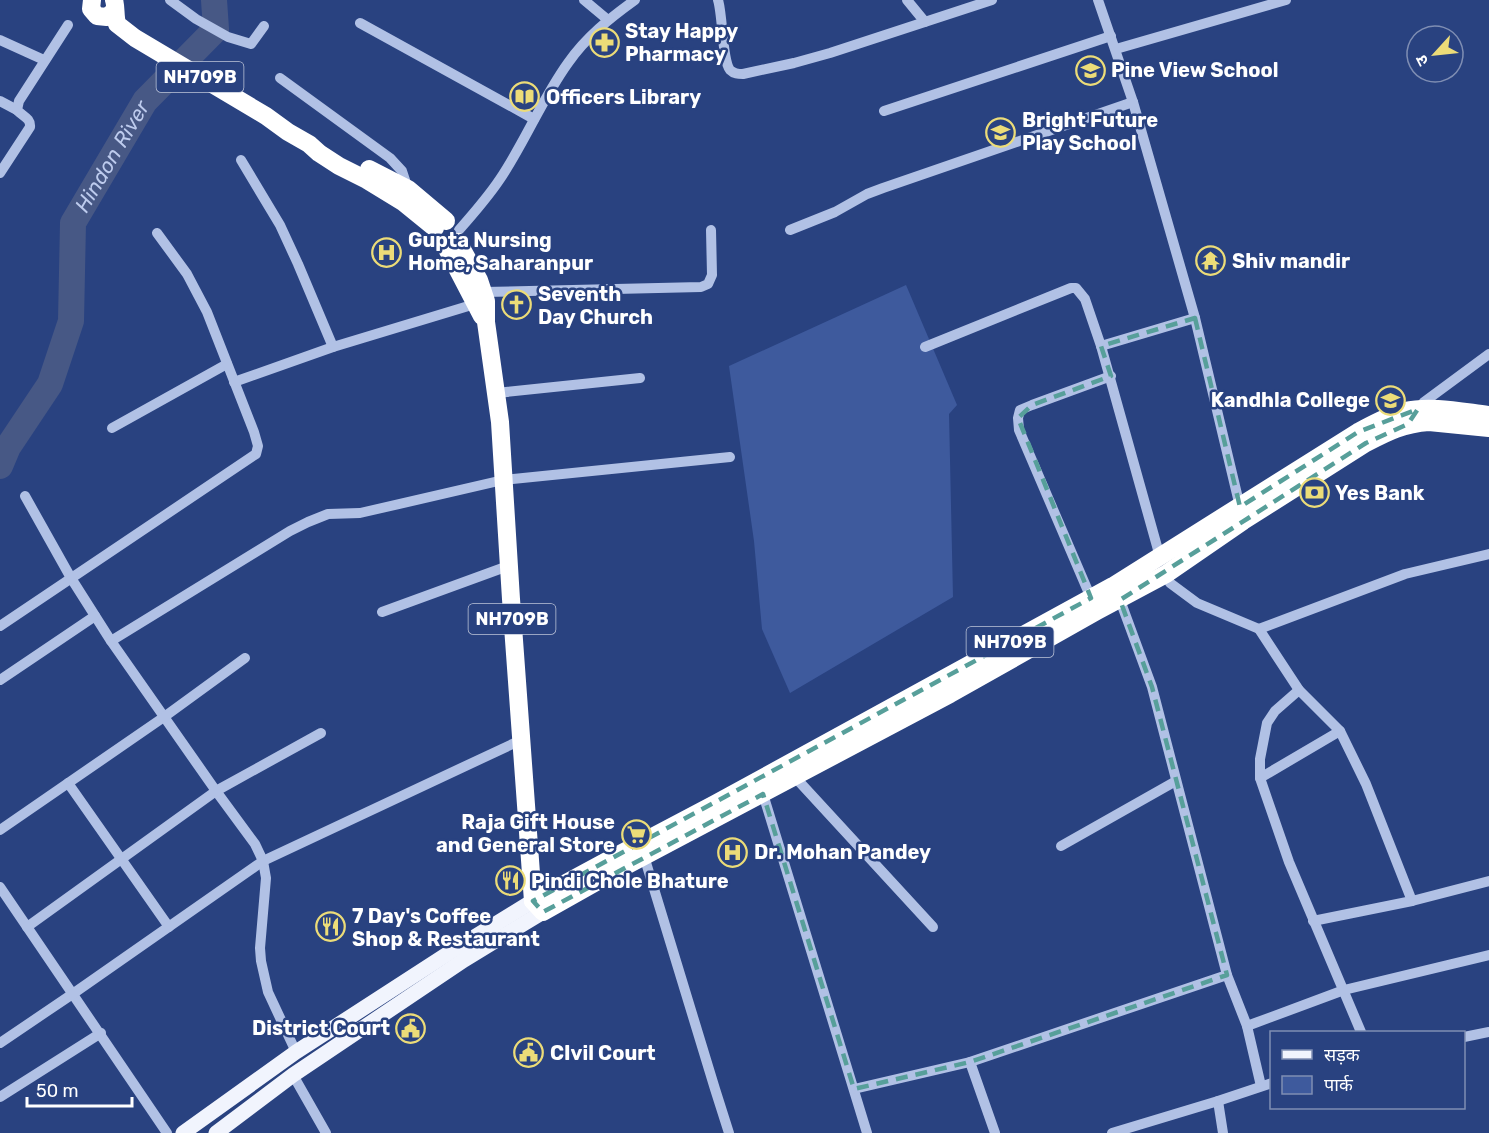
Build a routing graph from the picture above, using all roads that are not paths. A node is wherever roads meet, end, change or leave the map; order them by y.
1 (171, 0) edge
2 (584, 0) edge
3 (635, 0) edge
4 (718, 0) edge
5 (907, 0) edge
6 (992, 0) edge
7 (1098, 0) edge
8 (1286, 0) edge
9 (87, 3) edge
10 (114, 6) edge
11 (608, 20) junction
12 (925, 22) junction
13 (360, 23) dead end
14 (68, 25) dead end
15 (264, 26) dead end
16 (1111, 36) junction
17 (0, 40) edge
18 (1116, 49) junction
19 (44, 60) junction
20 (280, 78) dead end
21 (0, 101) edge
22 (1134, 102) junction
23 (17, 110) junction
24 (884, 111) dead end
25 (534, 119) junction
26 (309, 144) junction
27 (241, 160) dead end
28 (0, 173) edge
29 (408, 189) junction
30 (711, 230) dead end
31 (790, 230) dead end
32 (158, 233) dead end
33 (449, 233) junction
34 (479, 298) junction
35 (1195, 318) junction
36 (1101, 346) junction
37 (333, 347) junction
38 (925, 347) dead end
39 (1489, 354) edge
40 (227, 363) junction
41 (1111, 376) junction
42 (640, 378) dead end
43 (234, 382) junction
44 (496, 393) junction
45 (1489, 415) edge
46 (1413, 417) junction
47 (111, 428) dead end
48 (1489, 428) edge
49 (730, 457) dead end
50 (503, 480) junction
51 (25, 496) dead end
52 (1242, 514) junction
53 (1489, 554) edge
54 (508, 566) junction
55 (1163, 566) junction
56 (71, 578) junction
57 (1091, 598) junction
58 (1120, 600) junction
59 (382, 612) dead end
60 (95, 616) junction
61 (0, 626) edge
62 (1259, 629) junction
63 (111, 641) junction
64 (245, 658) dead end
65 (0, 680) edge
66 (1299, 690) junction
67 (164, 717) junction
68 (1340, 730) junction
69 (321, 733) dead end
70 (521, 740) junction
71 (794, 777) junction
72 (1260, 778) junction
73 (1176, 781) junction
74 (68, 783) junction
75 (216, 791) junction
76 (764, 794) junction
77 (0, 830) edge
78 (1061, 846) dead end
79 (644, 856) junction
80 (122, 859) junction
81 (263, 861) junction
82 (1489, 881) edge
83 (0, 887) edge
84 (1412, 901) junction
85 (538, 907) junction
86 (1313, 921) junction
87 (27, 927) junction
88 (169, 927) junction
89 (933, 927) dead end
90 (1489, 955) edge
91 (1227, 975) junction
92 (1344, 990) junction
93 (74, 993) junction
94 (1247, 1026) junction
95 (1361, 1031) edge
96 (1489, 1032) edge
97 (100, 1033) junction
98 (1465, 1037) edge
99 (0, 1043) edge
100 (296, 1052) junction
101 (970, 1062) junction
102 (292, 1076) junction
103 (1266, 1085) edge
104 (854, 1089) junction
105 (0, 1097) edge
106 (1218, 1101) junction
107 (167, 1133) edge
108 (183, 1133) edge
109 (216, 1133) edge
110 (326, 1133) edge
111 (729, 1133) edge
112 (867, 1133) edge
113 (995, 1133) edge
114 (1112, 1133) edge
115 (1223, 1133) edge

1 - 15 street
2 - 11 street
3 - 11 street
4 - 12 street
5 - 12 street
6 - 12 street
7 - 16 street
8 - 18 street
9 - 10 highway, NH709B
10 - 26 highway, NH709B
11 - 25 street
13 - 25 street
14 - 19 street
16 - 18 street
16 - 24 street
17 - 19 street
18 - 22 street
19 - 23 street
20 - 29 street
21 - 23 street
22 - 31 street
22 - 35 street
23 - 28 street
25 - 33 street
26 - 29 highway, NH709B
26 - 33 highway, NH709B
27 - 37 street
29 - 33 highway, NH709B
30 - 34 street
32 - 40 street
33 - 34 highway, NH709B
34 - 37 street
34 - 44 highway, NH709B
35 - 36 street
35 - 52 street
36 - 38 street
36 - 41 street
37 - 43 street
39 - 46 street
40 - 43 street
40 - 47 street
41 - 55 street
41 - 57 street
42 - 44 street
43 - 56 street
44 - 50 highway, NH709B
45 - 46 highway, NH709B
46 - 48 highway, NH709B
46 - 52 highway, NH709B
49 - 50 street
50 - 54 highway, NH709B
50 - 63 street
51 - 56 street
52 - 55 highway, NH709B
53 - 62 street
54 - 59 street
54 - 70 highway, NH709B
55 - 57 highway, NH709B
55 - 58 highway, NH709B
55 - 62 street
56 - 60 street
56 - 61 street
57 - 85 highway, NH709B
58 - 71 highway, NH709B
58 - 73 street
60 - 63 street
60 - 65 street
62 - 66 street
63 - 67 street
64 - 67 street
66 - 68 street
66 - 72 street
67 - 74 street
67 - 75 street
68 - 72 street
68 - 84 street
69 - 75 street
70 - 81 street
70 - 85 highway, NH709B
71 - 76 highway, NH709B
71 - 89 street
72 - 86 street
73 - 78 street
73 - 91 street
74 - 77 street
74 - 80 street
75 - 80 street
75 - 81 street
76 - 79 highway, NH709B
76 - 104 street
79 - 85 highway, NH709B
79 - 111 street
80 - 87 street
80 - 88 street
81 - 88 street
81 - 100 street
82 - 84 street
83 - 87 street
84 - 86 street
85 - 100 main road
85 - 102 main road
86 - 92 street
87 - 93 street
88 - 93 street
90 - 92 street
91 - 94 street
91 - 101 street
92 - 94 street
92 - 95 street
93 - 97 street
93 - 99 street
94 - 103 street
96 - 98 street
97 - 105 street
97 - 107 street
100 - 108 main road
101 - 104 street
101 - 113 street
102 - 109 main road
102 - 110 street
103 - 106 street
104 - 112 street
106 - 114 street
106 - 115 street

